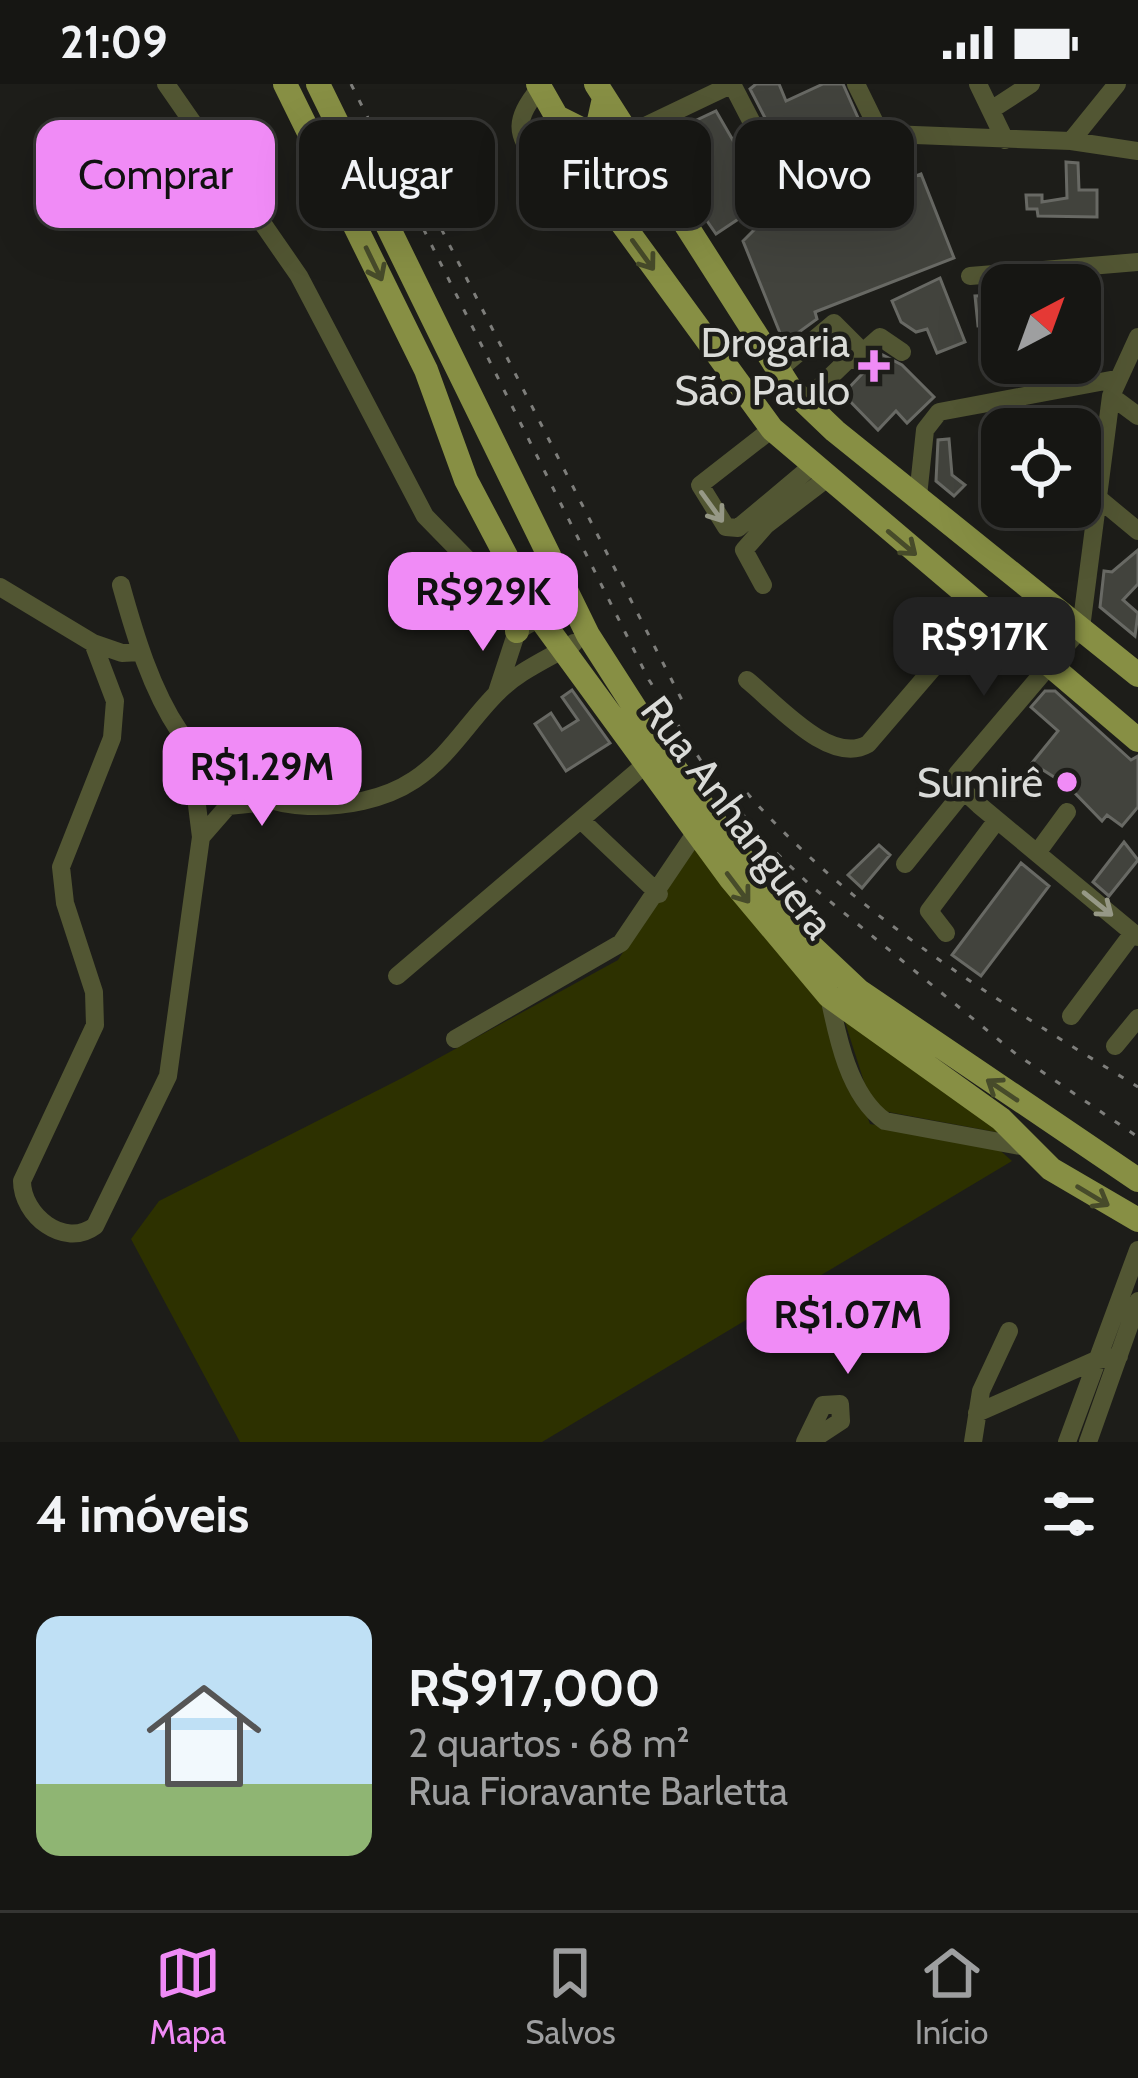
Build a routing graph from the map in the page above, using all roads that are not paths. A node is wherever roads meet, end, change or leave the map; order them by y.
1 (166, 84) edge
2 (285, 84) edge
3 (318, 84) edge
4 (733, 84) edge
5 (856, 84) edge
6 (978, 84) edge
7 (1031, 84) edge
8 (1117, 84) edge
9 (539, 86) edge
10 (600, 91) edge
11 (991, 110) junction
12 (552, 113) junction
13 (519, 120) edge
14 (556, 120) edge
15 (617, 120) edge
16 (657, 120) edge
17 (751, 120) edge
18 (1005, 140) junction
19 (1071, 141) junction
20 (1138, 151) edge
21 (625, 228) edge
22 (685, 228) edge
23 (1138, 262) edge
24 (970, 276) dead end
25 (1138, 337) edge
26 (448, 352) junction
27 (902, 352) dead end
28 (778, 370) junction
29 (1122, 381) edge
30 (806, 404) junction
31 (1138, 416) edge
32 (772, 429) junction
33 (1101, 448) edge
34 (819, 472) junction
35 (918, 496) junction
36 (1101, 500) edge
37 (514, 506) junction
38 (486, 520) junction
39 (1086, 528) edge
40 (1138, 531) edge
41 (553, 564) junction
42 (121, 585) dead end
43 (763, 585) dead end
44 (0, 587) edge
45 (1032, 587) junction
46 (982, 610) junction
47 (530, 621) junction
48 (1081, 628) junction
49 (586, 629) junction
50 (93, 643) junction
51 (565, 649) junction
52 (140, 652) junction
53 (1048, 664) junction
54 (1138, 675) edge
55 (747, 680) dead end
56 (152, 684) junction
57 (497, 692) junction
58 (115, 701) junction
59 (1138, 740) edge
60 (190, 749) junction
61 (646, 764) junction
62 (964, 791) junction
63 (269, 803) junction
64 (1067, 812) dead end
65 (997, 820) junction
66 (583, 822) junction
67 (696, 832) junction
68 (201, 837) junction
69 (1037, 853) junction
70 (905, 864) dead end
71 (659, 894) junction
72 (946, 933) dead end
73 (1136, 935) edge
74 (398, 976) dead end
75 (829, 996) junction
76 (1071, 1016) dead end
77 (1138, 1018) edge
78 (454, 1039) dead end
79 (1115, 1046) dead end
80 (1026, 1148) junction
81 (1136, 1179) edge
82 (1138, 1220) edge
83 (1138, 1250) edge
84 (1138, 1301) edge
85 (1009, 1331) dead end
86 (1119, 1356) junction
87 (1094, 1361) junction
88 (976, 1413) junction
89 (973, 1442) edge
90 (1066, 1442) edge
91 (1088, 1442) edge

1 - 47 street
2 -> 38 main road, Rua Anhanguera
3 - 26 main road
4 - 16 street
4 - 17 street
5 - 18 street
6 - 11 street
7 - 11 street
8 - 19 street
9 - 12 main road
9 - 13 street
10 - 12 main road
10 - 15 main road
11 - 18 street
12 - 14 main road
18 - 19 street
19 - 20 street
21 -> 32 main road
22 - 28 main road
23 - 24 street
25 - 29 street
26 - 37 main road
26 - 41 main road
27 - 30 street
28 - 30 main road
28 - 30 street
29 - 31 street
29 - 33 street
29 - 35 street
30 - 35 main road
32 - 34 main road
32 -> 34 street
34 - 43 street
34 -> 46 main road
35 - 45 main road
36 - 40 street
37 - 38 main road
37 - 41 main road
38 - 47 main road, Rua Anhanguera
39 - 48 street
41 - 49 main road
42 - 52 street
44 - 50 street
45 - 46 main road
45 - 48 main road
46 - 53 main road
46 - 55 street
47 - 49 main road
47 - 51 main road, Rua Anhanguera
47 - 57 street
48 - 53 street
48 - 54 main road
49 - 51 street
81 -> 49 main road
50 - 52 street
50 - 58 street
51 - 57 street
51 - 61 main road, Rua Anhanguera
52 - 56 street
53 - 59 main road
53 - 62 street
56 - 58 street
56 - 60 street
57 - 63 street
58 - 68 street
60 - 63 street
60 - 68 street
61 - 66 street
61 - 67 main road, Rua Anhanguera
62 - 65 street
62 - 70 street
63 - 68 street
64 - 69 street
65 - 69 street
65 - 72 street
66 - 71 street
66 - 74 street
67 - 71 street
67 -> 75 main road, Rua Anhanguera
69 -> 73 street
71 - 78 street
73 - 76 street
75 - 80 main road, Rua Anhanguera
75 - 80 street
77 - 79 street
80 -> 82 main road, Rua Anhanguera
83 - 87 street
84 - 86 street
85 - 88 street
86 - 87 street
86 - 91 street
87 - 88 street
87 - 90 street
88 - 89 street

